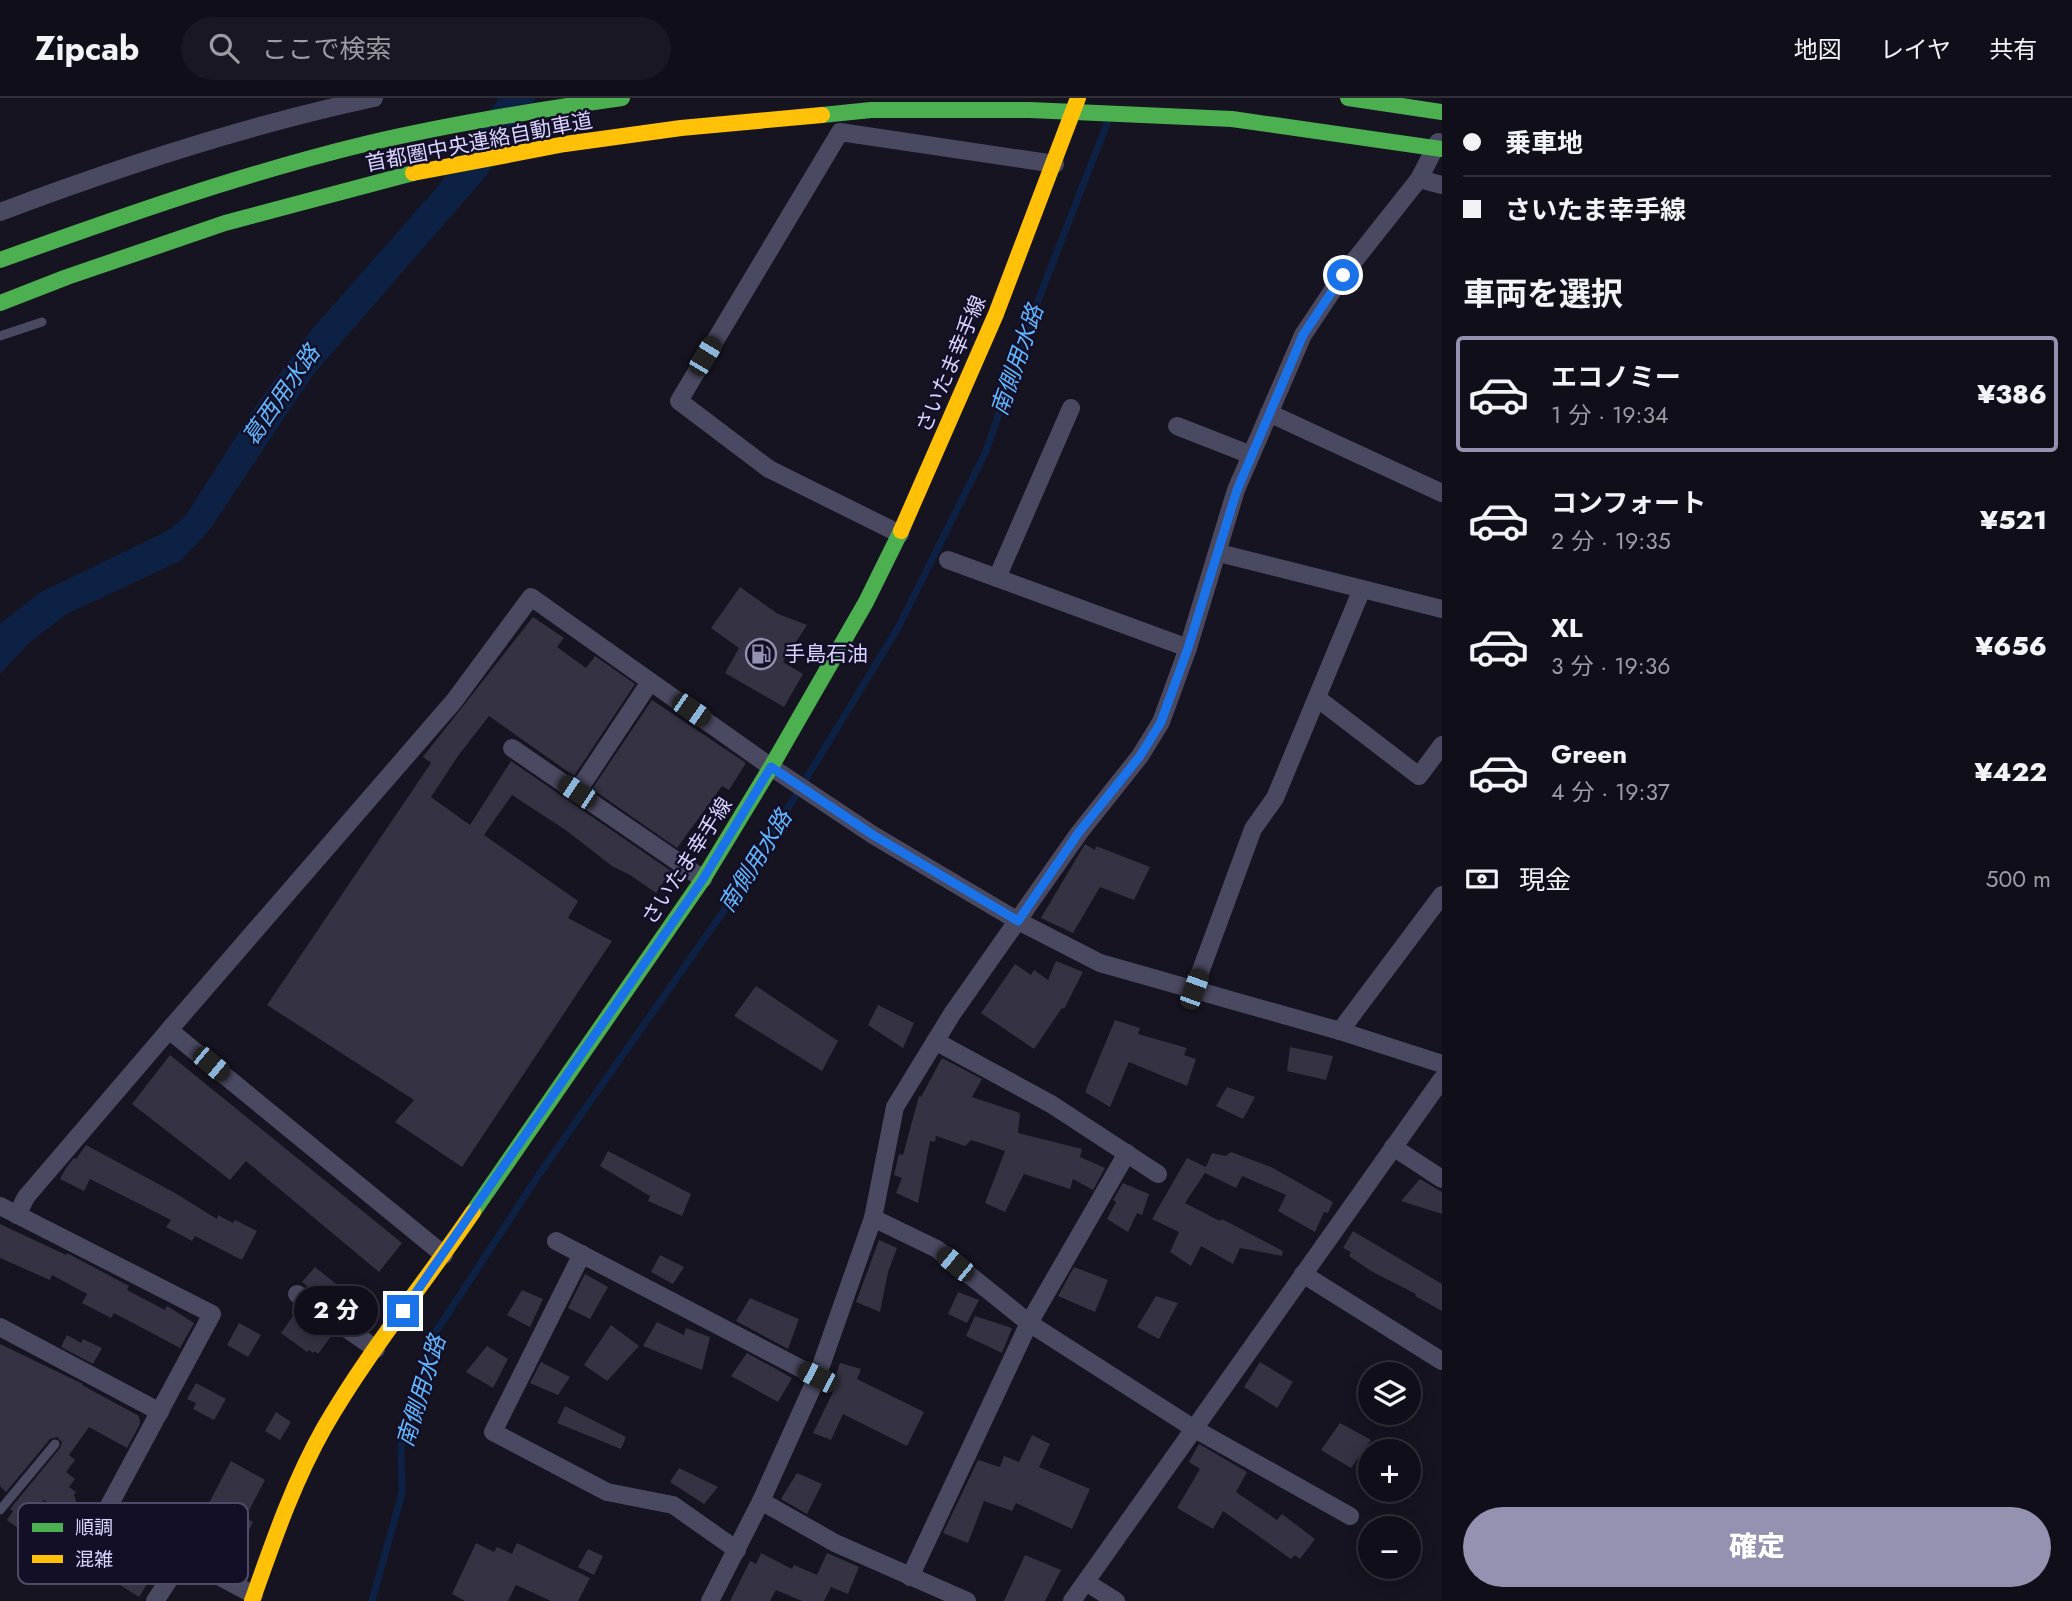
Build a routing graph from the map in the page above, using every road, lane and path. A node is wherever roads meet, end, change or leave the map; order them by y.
1 (374, 98) edge
2 (622, 98) edge
3 (1079, 98) edge
4 (1348, 98) edge
5 (1442, 112) edge
6 (1442, 136) edge
7 (1442, 149) edge
8 (1055, 164) junction
9 (1419, 180) junction
10 (1442, 185) edge
11 (0, 212) edge
12 (0, 260) edge
13 (0, 303) edge
14 (42, 321) dead end
15 (0, 336) edge
16 (1071, 408) dead end
17 (1269, 413) junction
18 (1177, 426) dead end
19 (1251, 455) junction
20 (1442, 493) edge
21 (900, 534) junction
22 (1219, 553) junction
23 (948, 560) dead end
24 (997, 578) junction
25 (1363, 589) junction
26 (1442, 608) edge
27 (1188, 648) junction
28 (650, 682) junction
29 (1317, 698) junction
30 (1442, 745) edge
31 (512, 748) dead end
32 (771, 767) junction
33 (577, 792) junction
34 (703, 879) junction
35 (1442, 895) edge
36 (1018, 921) junction
37 (1194, 989) junction
38 (169, 1030) junction
39 (1340, 1031) junction
40 (935, 1041) junction
41 (1442, 1065) edge
42 (1442, 1079) edge
43 (1393, 1147) junction
44 (1127, 1153) junction
45 (1158, 1174) dead end
46 (1442, 1179) edge
47 (0, 1206) edge
48 (18, 1214) junction
49 (873, 1217) junction
50 (556, 1241) dead end
51 (582, 1254) junction
52 (444, 1255) junction
53 (1303, 1274) junction
54 (298, 1294) dead end
55 (1029, 1323) junction
56 (0, 1327) edge
57 (376, 1349) junction
58 (1442, 1360) edge
59 (817, 1377) junction
60 (160, 1412) junction
61 (1193, 1428) junction
62 (55, 1444) dead end
63 (4, 1498) edge
64 (761, 1501) junction
65 (111, 1503) edge
66 (0, 1510) edge
67 (1350, 1516) dead end
68 (737, 1550) junction
69 (910, 1577) junction
70 (1086, 1582) junction
71 (166, 1584) edge
72 (229, 1584) edge
73 (253, 1598) edge
74 (155, 1601) edge
75 (710, 1601) edge
76 (967, 1601) edge
77 (1072, 1601) edge
78 (1116, 1601) edge

1 - 11 street
2 - 12 main road, 首都圏中央連絡自動車道
3 - 8 main road, さいたま幸手線
4 - 5 main road
6 - 9 street
7 - 13 main road, 首都圏中央連絡自動車道
8 - 21 main road, さいたま幸手線
8 - 21 street
9 - 10 street
9 - 17 street
14 - 15 lane
16 - 24 street
17 - 19 street
17 - 20 street
18 - 19 street
19 - 22 street
21 - 32 main road, さいたま幸手線
22 - 25 street
22 - 27 street
23 - 24 street
24 - 27 street
25 - 26 street
25 - 29 street
27 - 36 street
28 - 32 street
28 - 33 street
28 - 38 street
29 - 30 street
29 - 37 street
31 - 33 street
32 - 34 main road, さいたま幸手線
32 - 36 street
33 - 34 street
34 - 52 main road, さいたま幸手線
35 - 39 street
36 - 37 street
36 - 40 street
37 - 39 street
38 - 48 street
38 - 52 street
39 - 41 street
40 - 44 street
40 - 49 street
42 - 43 street
43 - 46 street
43 - 53 street
44 - 45 street
44 - 55 street
47 - 48 street
48 - 60 street
49 - 55 street
49 - 59 street
50 - 51 street
51 - 59 street
51 - 68 street
52 - 57 main road, さいたま幸手線
53 - 58 street
53 - 61 street
54 - 57 street
55 - 61 street
55 - 69 street
56 - 60 street
57 - 73 main road, さいたま幸手線
59 - 64 street
60 - 65 street
61 - 67 street
61 - 70 street
62 - 63 lane
63 - 66 lane
64 - 68 street
64 - 69 street
68 - 75 street
69 - 76 street
70 - 77 street
70 - 78 street
71 - 74 street
72 - 73 street

